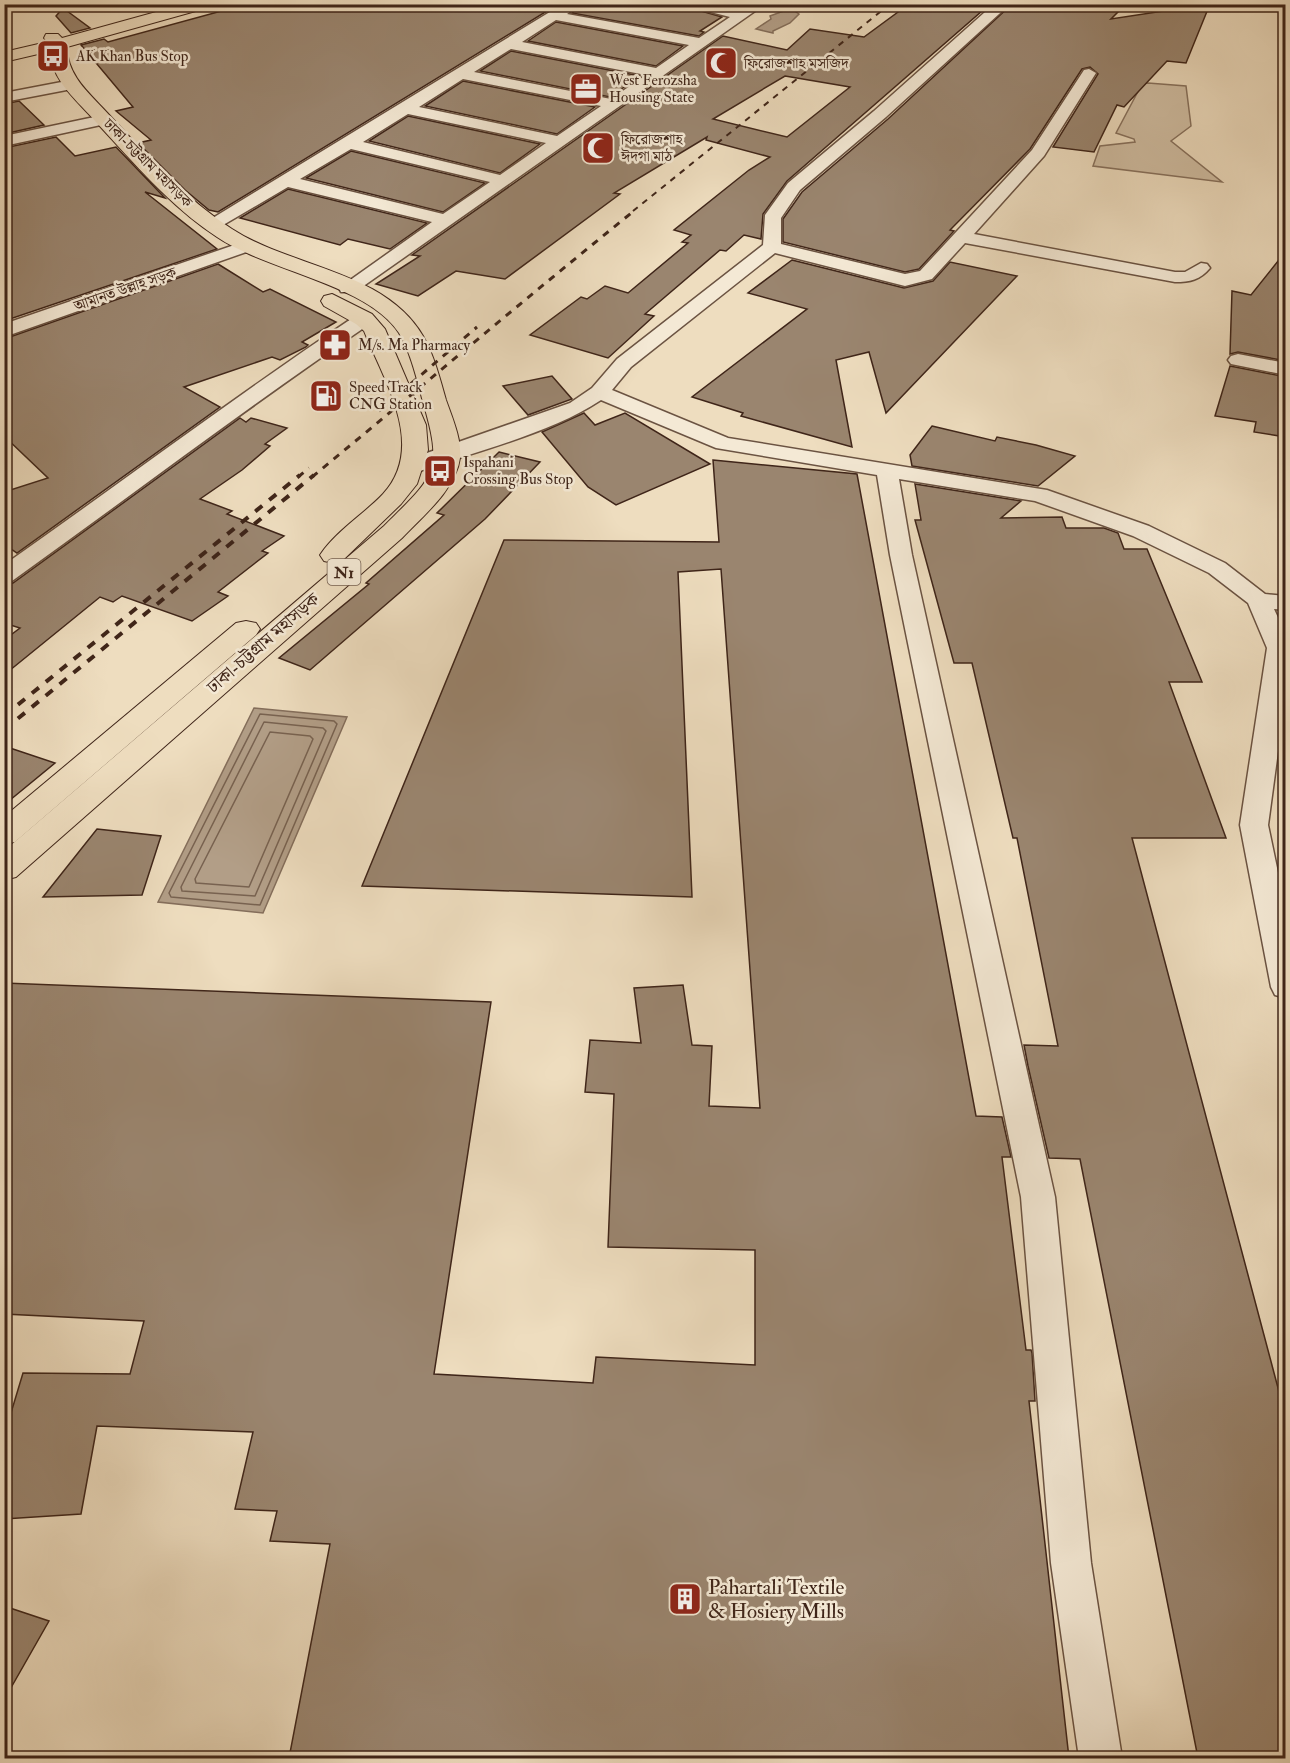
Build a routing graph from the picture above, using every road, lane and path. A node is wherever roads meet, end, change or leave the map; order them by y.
1 (174, 4) edge
2 (204, 4) edge
3 (573, 4) edge
4 (686, 4) edge
5 (758, 4) edge
6 (1003, 4) edge
7 (743, 15) junction
8 (555, 16) junction
9 (56, 41) junction
10 (508, 44) junction
11 (700, 44) junction
12 (4, 47) edge
13 (4, 57) edge
14 (659, 73) junction
15 (1089, 73) dead end
16 (459, 74) junction
17 (72, 85) junction
18 (4, 98) edge
19 (614, 104) junction
20 (404, 108) junction
21 (104, 120) junction
22 (4, 141) edge
23 (558, 141) junction
24 (349, 144) junction
25 (501, 180) junction
26 (286, 182) junction
27 (444, 220) junction
28 (212, 224) junction
29 (963, 237) junction
30 (772, 247) junction
31 (257, 250) junction
32 (1201, 268) dead end
33 (348, 288) junction
34 (364, 319) junction
35 (4, 331) edge
36 (1238, 360) dead end
37 (1286, 369) edge
38 (599, 392) junction
39 (448, 456) junction
40 (412, 466) junction
41 (887, 471) junction
42 (8, 571) edge
43 (1258, 600) junction
44 (1286, 603) edge
45 (4, 834) edge
46 (4, 869) edge
47 (1286, 987) edge
48 (1101, 1758) edge

1 - 9 highway
2 - 9 highway
3 - 8 street
4 - 7 street
5 - 7 street
6 - 30 street
7 - 11 street
8 - 10 street
8 - 11 street
9 - 12 highway
9 - 13 highway
9 - 17 highway, ঢাকা-চট্টগ্রাম মহাসড়ক / N1
10 - 14 street
10 - 16 street
11 - 14 street
14 - 19 street
15 - 29 street
16 - 19 street
16 - 20 street
17 - 18 street
17 - 21 highway, ঢাকা-চট্টগ্রাম মহাসড়ক / N1
19 - 23 street
20 - 23 street
20 - 24 street
21 - 22 street
21 - 28 highway, ঢাকা-চট্টগ্রাম মহাসড়ক / N1
23 - 25 street
24 - 25 street
24 - 26 street
25 - 27 street
26 - 27 street
26 - 28 street
27 - 33 street
28 - 31 highway, ঢাকা-চট্টগ্রাম মহাসড়ক / N1
29 - 30 street
29 - 32 street
30 - 38 street
31 - 33 highway, ঢাকা-চট্টগ্রাম মহাসড়ক / N1
31 - 34 highway, ঢাকা-চট্টগ্রাম মহাসড়ক / N1
31 - 35 street, আমানত উল্লাহ সড়ক
33 - 39 highway, ঢাকা-চট্টগ্রাম মহাসড়ক / N1
34 - 40 highway, ঢাকা-চট্টগ্রাম মহাসড়ক / N1
34 - 42 street
36 - 37 street
38 - 39 street
38 - 41 street
39 - 40 street
39 - 46 highway, ঢাকা-চট্টগ্রাম মহাসড়ক / N1
40 - 45 highway, ঢাকা-চট্টগ্রাম মহাসড়ক / N1
41 - 43 street
41 - 48 street
43 - 44 street
43 - 47 street

